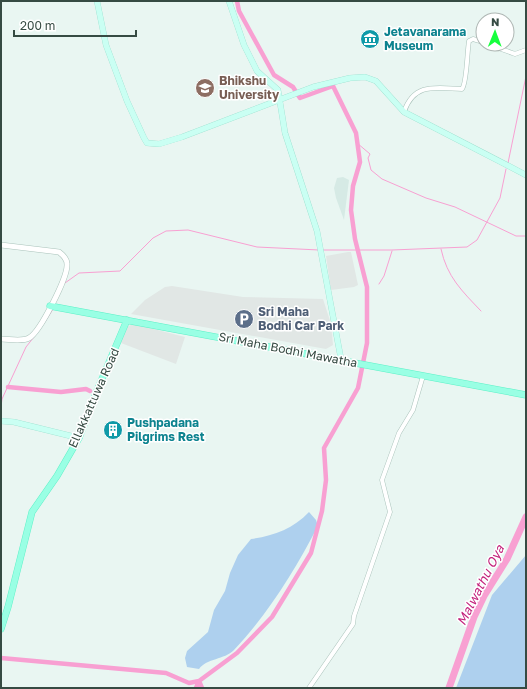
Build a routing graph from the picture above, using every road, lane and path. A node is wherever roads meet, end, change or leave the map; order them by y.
1 (97, 1) edge
2 (229, 1) edge
3 (475, 40) edge
4 (526, 50) edge
5 (509, 52) edge
6 (282, 98) junction
7 (404, 112) junction
8 (526, 174) edge
9 (1, 245) edge
10 (50, 306) junction
11 (127, 320) junction
12 (1, 338) edge
13 (341, 359) junction
14 (423, 376) junction
15 (526, 395) edge
16 (1, 421) edge
17 (79, 438) junction
18 (1, 629) edge
19 (309, 688) edge

1 - 6 main road
2 - 6 main road
3 - 7 street
4 - 5 street
6 - 7 main road
6 - 13 main road
7 - 8 main road
9 - 10 street
10 - 11 main road, Sri Maha Bodhi Mawatha
10 - 12 street
11 - 13 main road, Sri Maha Bodhi Mawatha
11 - 17 main road, Ellakkattuwa Road
13 - 14 main road, Sri Maha Bodhi Mawatha
14 - 15 main road, Sri Maha Bodhi Mawatha
14 - 19 street
16 - 17 main road
17 - 18 main road, Ellakkattuwa Road

